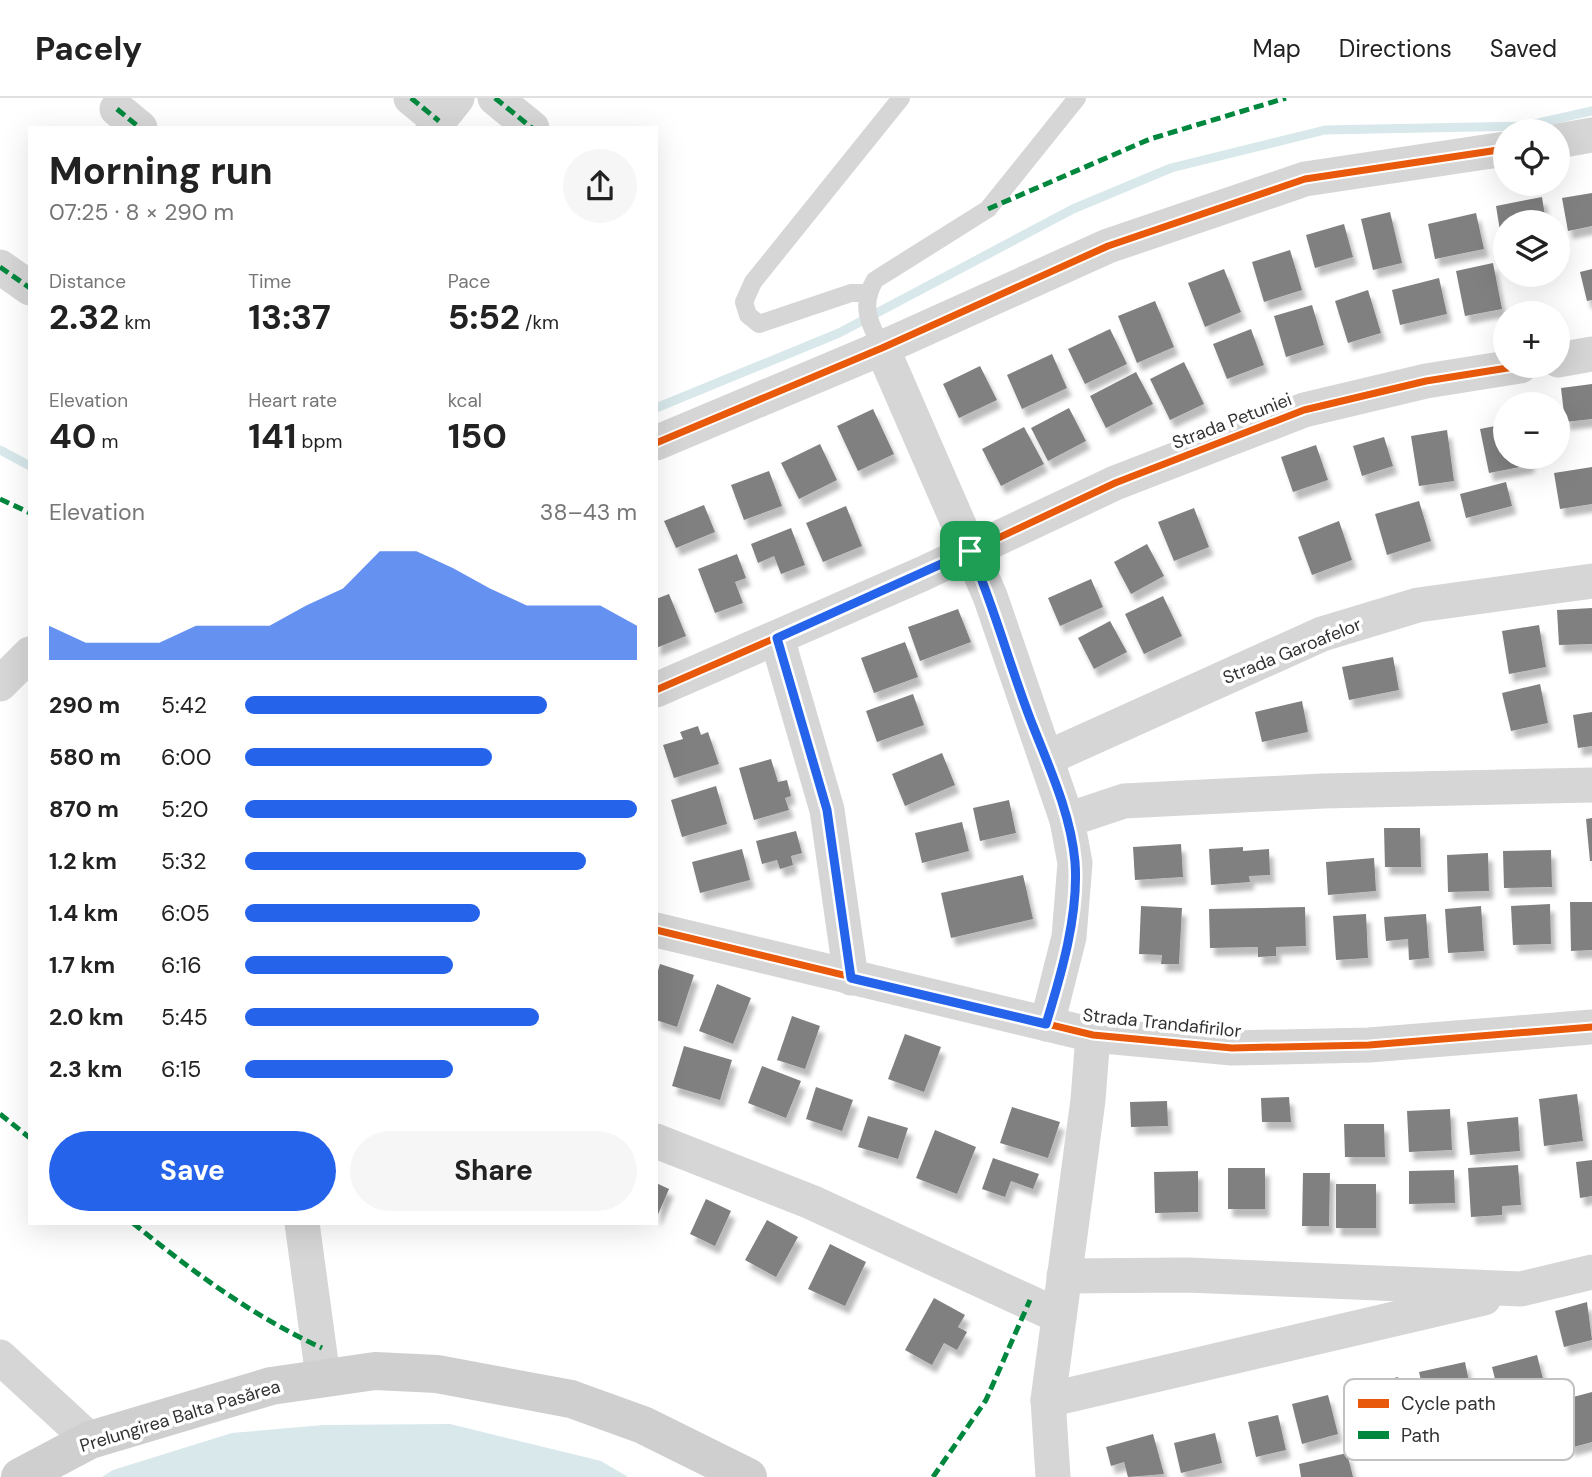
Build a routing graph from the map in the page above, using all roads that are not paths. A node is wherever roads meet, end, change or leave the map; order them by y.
1 (411, 98) edge
2 (495, 98) edge
3 (901, 98) edge
4 (1077, 98) edge
5 (443, 116) edge
6 (530, 126) edge
7 (1592, 135) edge
8 (1570, 139) edge
9 (1493, 151) edge
10 (0, 267) edge
11 (28, 287) edge
12 (866, 300) junction
13 (878, 340) junction
14 (1592, 354) edge
15 (1570, 358) edge
16 (1493, 370) edge
17 (658, 442) edge
18 (970, 551) junction
19 (1592, 581) edge
20 (777, 638) junction
21 (28, 656) edge
22 (0, 684) edge
23 (658, 689) edge
24 (1046, 758) junction
25 (1592, 786) edge
26 (1067, 820) junction
27 (658, 930) edge
28 (851, 978) junction
29 (1046, 1024) junction
30 (1592, 1027) edge
31 (1093, 1035) junction
32 (658, 1142) edge
33 (302, 1225) edge
34 (1592, 1272) edge
35 (1064, 1276) junction
36 (1393, 1283) junction
37 (1521, 1289) junction
38 (1059, 1316) junction
39 (1399, 1320) junction
40 (0, 1357) edge
41 (323, 1377) junction
42 (1048, 1401) junction
43 (90, 1440) junction
44 (20, 1477) edge
45 (748, 1477) edge
46 (1053, 1477) edge

1 - 5 street
2 - 6 street
3 - 12 lane
4 - 12 lane
7 - 8 street
9 - 13 street
10 - 11 street
12 - 13 lane
13 - 17 street
13 - 18 street
14 - 15 street
16 - 18 street, Strada Petuniei
18 - 20 street, Strada Petuniei
18 - 24 street
19 - 24 street, Strada Garoafelor
20 - 23 street, Strada Petuniei
20 - 28 street
21 - 22 street
24 - 26 street
25 - 26 street
26 - 29 street
27 - 28 street, Strada Trandafirilor
28 - 29 street, Strada Trandafirilor
29 - 31 street, Strada Trandafirilor
30 - 31 street, Strada Trandafirilor
31 - 35 street
32 - 38 street
33 - 41 street
34 - 37 street
35 - 36 street
35 - 38 street
36 - 37 street
36 - 39 street
37 - 39 street
38 - 42 street
39 - 42 street
40 - 43 street
41 - 43 street, Prelungirea Balta Pasărea
41 - 45 street, Prelungirea Balta Pasărea
42 - 46 street
43 - 44 street, Prelungirea Balta Pasărea

